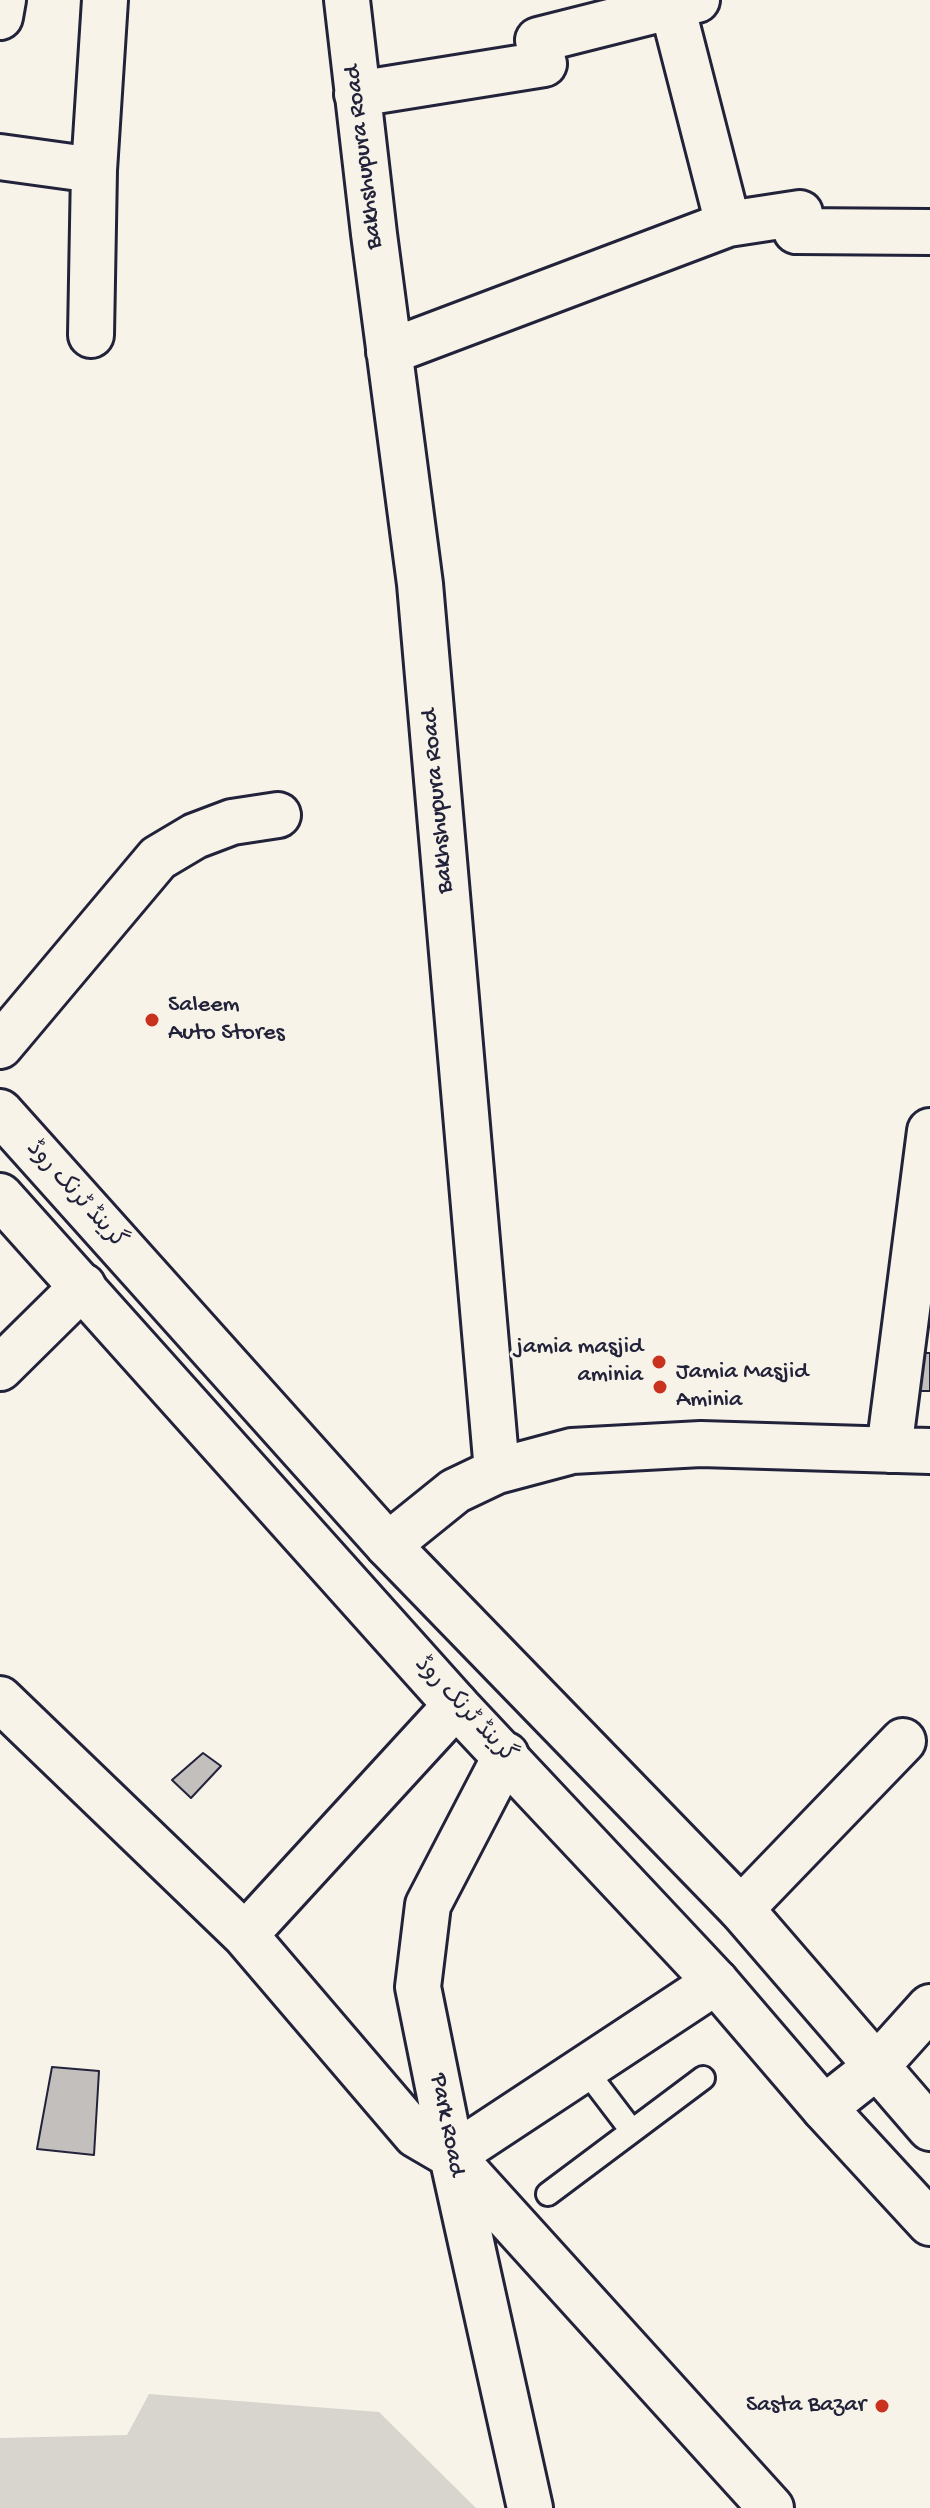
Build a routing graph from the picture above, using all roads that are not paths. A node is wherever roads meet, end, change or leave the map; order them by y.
1 (3, 0) edge
2 (105, 0) edge
3 (347, 0) edge
4 (681, 2) edge
5 (0, 17) edge
6 (357, 94) junction
7 (0, 157) edge
8 (94, 170) junction
9 (728, 224) junction
10 (930, 232) edge
11 (91, 335) dead end
12 (389, 352) junction
13 (278, 815) dead end
14 (0, 1046) edge
15 (0, 1112) edge
16 (930, 1131) edge
17 (0, 1196) edge
18 (83, 1286) junction
19 (0, 1368) edge
20 (910, 1451) edge
21 (497, 1471) junction
22 (388, 1545) junction
23 (0, 1699) edge
24 (456, 1705) junction
25 (903, 1741) dead end
26 (506, 1755) junction
27 (741, 1909) junction
28 (245, 1935) junction
29 (716, 1982) junction
30 (930, 2007) edge
31 (876, 2067) junction
32 (584, 2068) junction
33 (703, 2078) dead end
34 (824, 2108) junction
35 (930, 2128) edge
36 (632, 2131) junction
37 (452, 2156) junction
38 (548, 2194) dead end
39 (930, 2223) edge
40 (530, 2508) edge
41 (771, 2508) edge

1 - 5 street
2 - 8 street
3 - 6 street, Bakhshupura Road
4 - 6 street
4 - 9 street
6 - 12 street, Bakhshupura Road
7 - 8 street
8 - 11 street
9 - 10 street
9 - 12 street
12 - 21 street, Bakhshupura Road
13 - 14 street
15 - 22 street, گرینڈ ٹرنک روڈ
16 - 20 street
17 - 18 street, گرینڈ ٹرنک روڈ
18 - 19 street
18 - 24 street, گرینڈ ٹرنک روڈ
20 - 21 street
21 - 22 street
22 - 27 street, گرینڈ ٹرنک روڈ
23 - 28 street
24 - 26 street, گرینڈ ٹرنک روڈ
24 - 28 street
25 - 27 street
26 - 29 street, گرینڈ ٹرنک روڈ
26 - 37 street, Park Road
27 - 31 street, گرینڈ ٹرنک روڈ
28 - 37 street
29 - 32 street
29 - 34 street, گرینڈ ٹرنک روڈ
30 - 31 street
31 - 34 street
31 - 35 street, گرینڈ ٹرنک روڈ
32 - 36 lane
32 - 37 street
33 - 36 lane
34 - 39 street, گرینڈ ٹرنک روڈ
36 - 38 lane
37 - 40 street, Park Road
37 - 41 street

